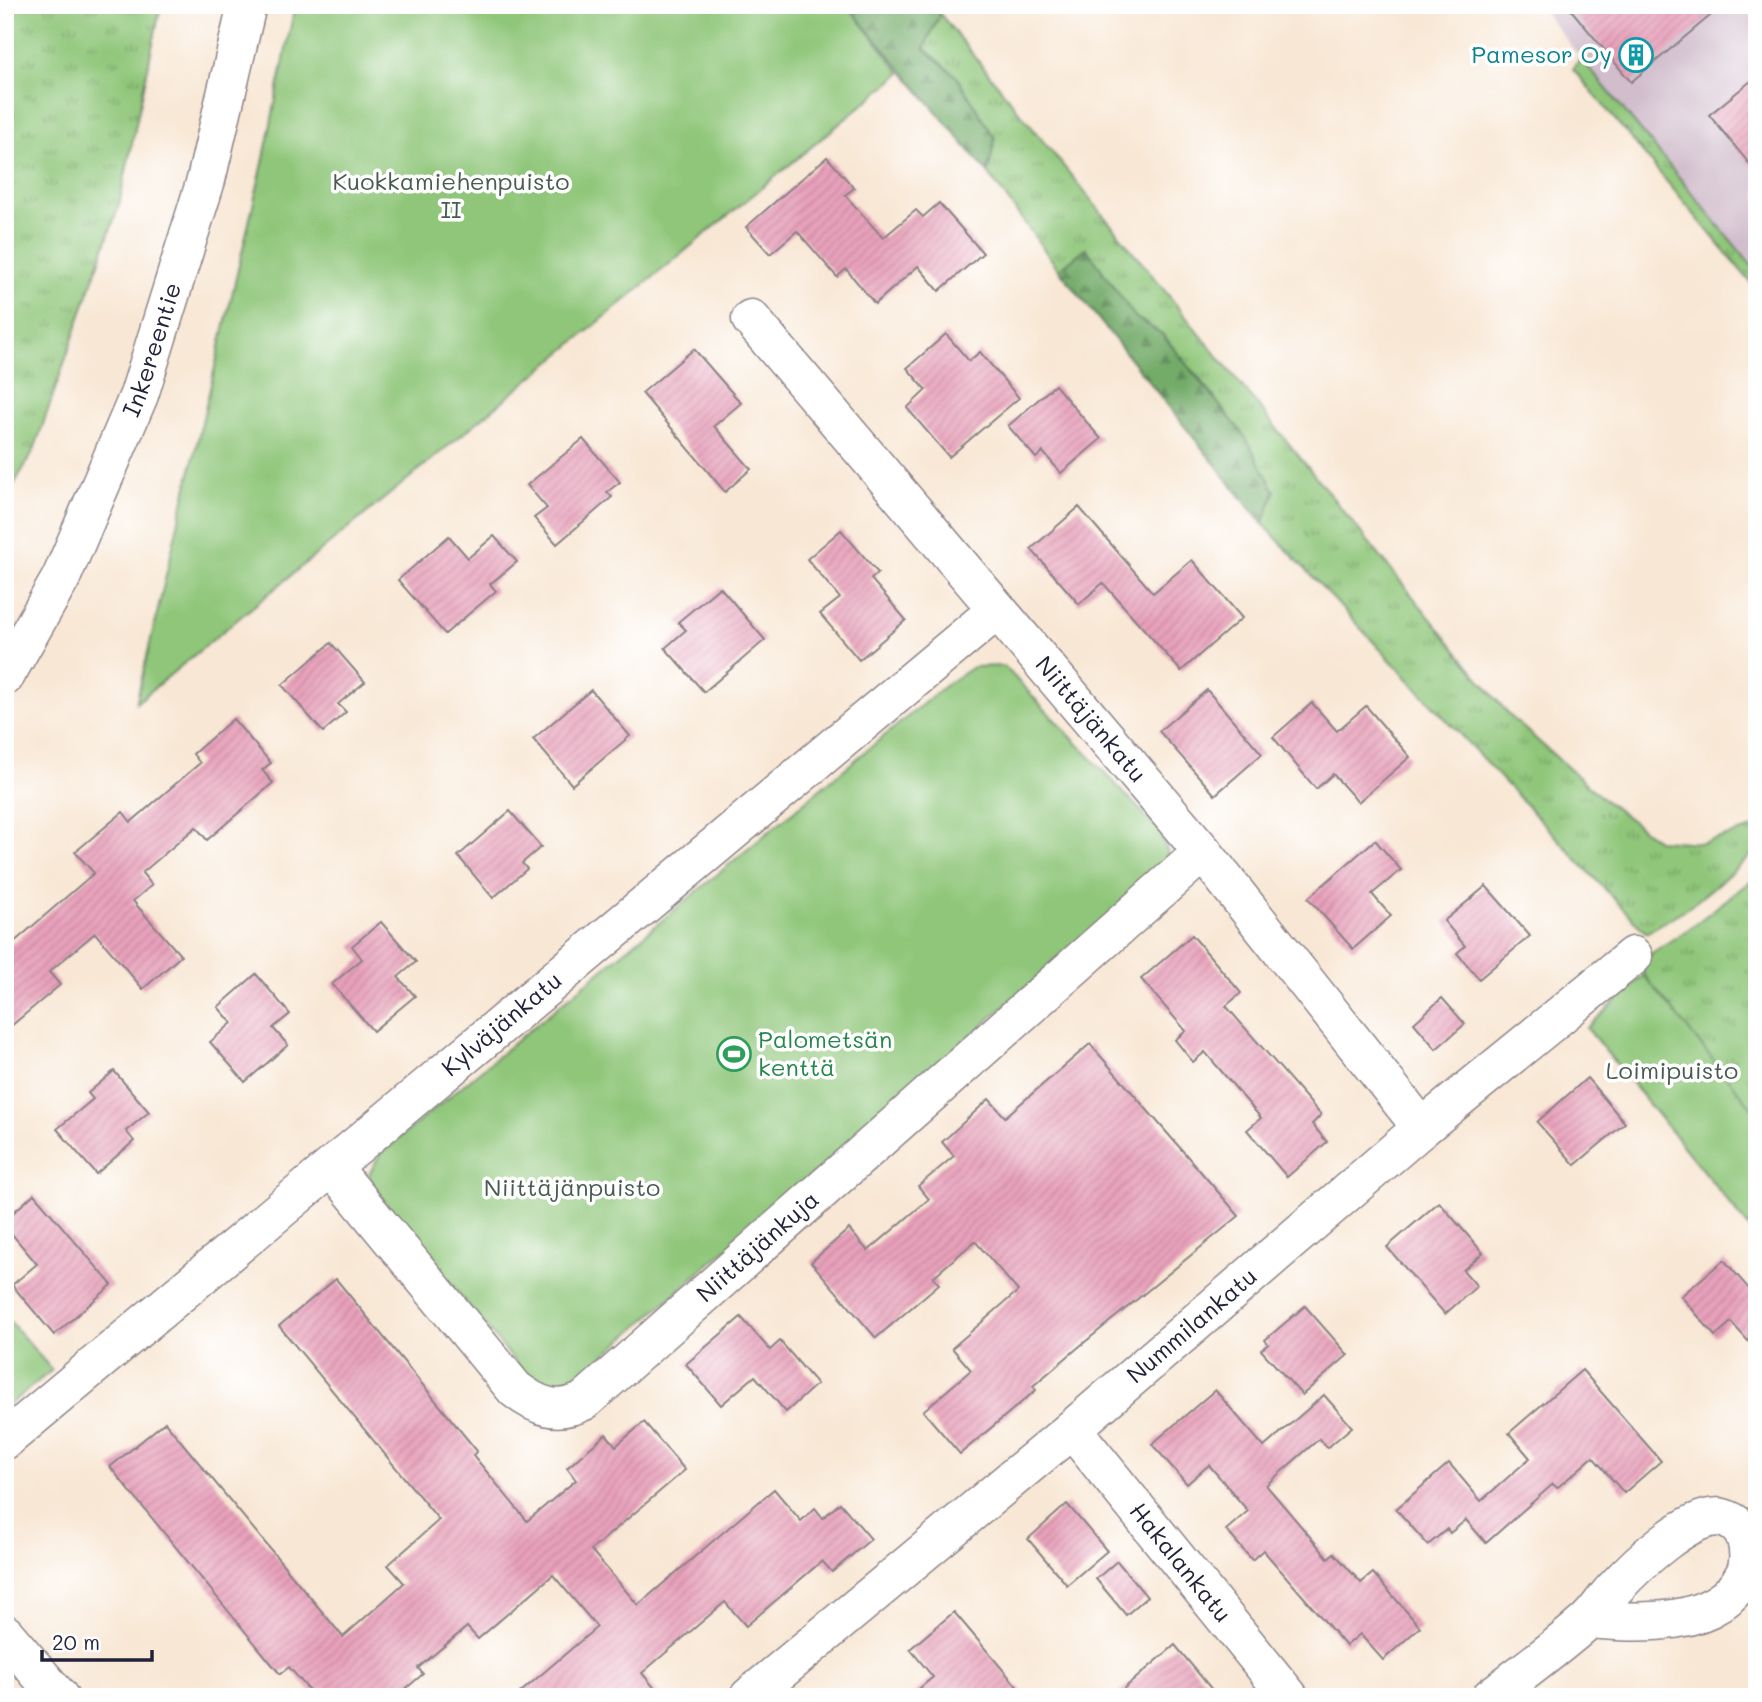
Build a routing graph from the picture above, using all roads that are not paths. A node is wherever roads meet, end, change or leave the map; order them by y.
1 (247, 5) edge
2 (751, 319) dead end
3 (997, 610) junction
4 (5, 676) edge
5 (1203, 852) junction
6 (1633, 956) dead end
7 (1422, 1128) junction
8 (332, 1167) junction
9 (1072, 1429) junction
10 (5, 1440) edge
11 (1589, 1619) dead end
12 (5, 1634) edge
13 (60, 1697) edge
14 (749, 1697) edge
15 (1289, 1697) edge
16 (1491, 1697) edge

1 - 4 street, Inkereentie
2 - 3 street, Niittäjänkatu
3 - 5 street, Niittäjänkatu
3 - 8 street, Kylväjänkatu
5 - 7 street, Niittäjänkatu
5 - 8 street, Niittäjänkuja
6 - 7 street, Nummilankatu
7 - 9 street, Nummilankatu
8 - 10 street, Kylväjänkatu
9 - 14 street, Nummilankatu
9 - 15 street, Hakalankatu
11 - 16 street
12 - 13 street

